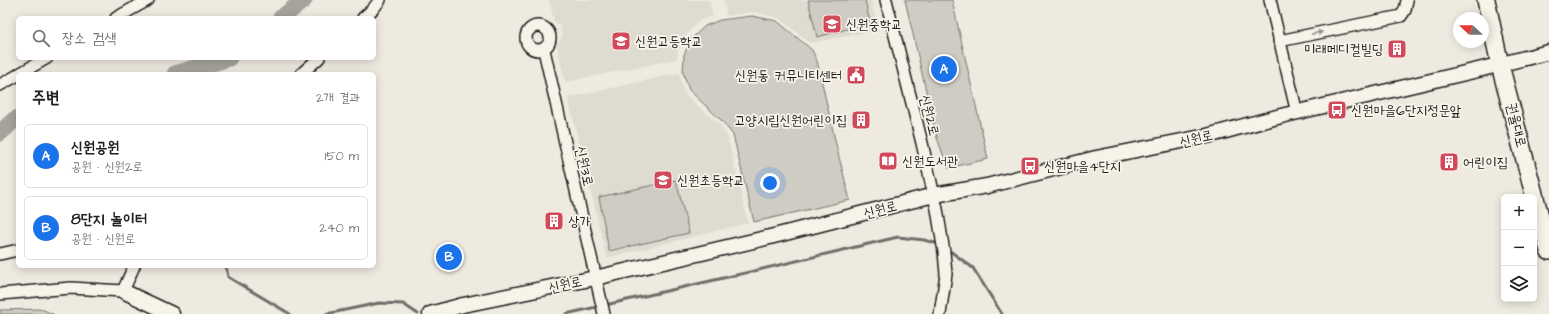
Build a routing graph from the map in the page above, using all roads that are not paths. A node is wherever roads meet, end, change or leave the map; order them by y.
1 (148, 0) edge
2 (380, 0) edge
3 (886, 0) edge
4 (1270, 0) edge
5 (1407, 0) edge
6 (1486, 0) edge
7 (120, 16) edge
8 (365, 16) edge
9 (1279, 41) junction
10 (544, 50) dead end
11 (1549, 52) edge
12 (42, 60) edge
13 (317, 60) edge
14 (1500, 65) junction
15 (22, 72) edge
16 (303, 72) edge
17 (16, 75) edge
18 (0, 85) edge
19 (1297, 112) junction
20 (934, 196) junction
21 (16, 250) edge
22 (1549, 251) edge
23 (0, 254) edge
24 (133, 268) edge
25 (597, 283) junction
26 (123, 291) junction
27 (0, 294) edge
28 (172, 314) edge
29 (430, 314) edge
30 (604, 314) edge
31 (940, 314) edge

1 - 7 street
2 - 8 street
3 - 20 street, 신원2로
4 - 9 street
9 -> 5 street
6 - 14 main road, 권율대로
9 - 19 street
10 - 25 street, 신원3로
11 - 14 street, 신원로
12 - 15 street
13 - 16 street
14 - 19 street, 신원로
14 - 22 main road, 권율대로
17 - 18 street
19 - 20 street, 신원로
20 - 25 street, 신원로
20 - 31 street, 신원2로
21 - 23 street
24 - 26 street
25 - 29 street, 신원로
25 - 30 street, 신원3로
26 - 27 street
26 - 28 street

